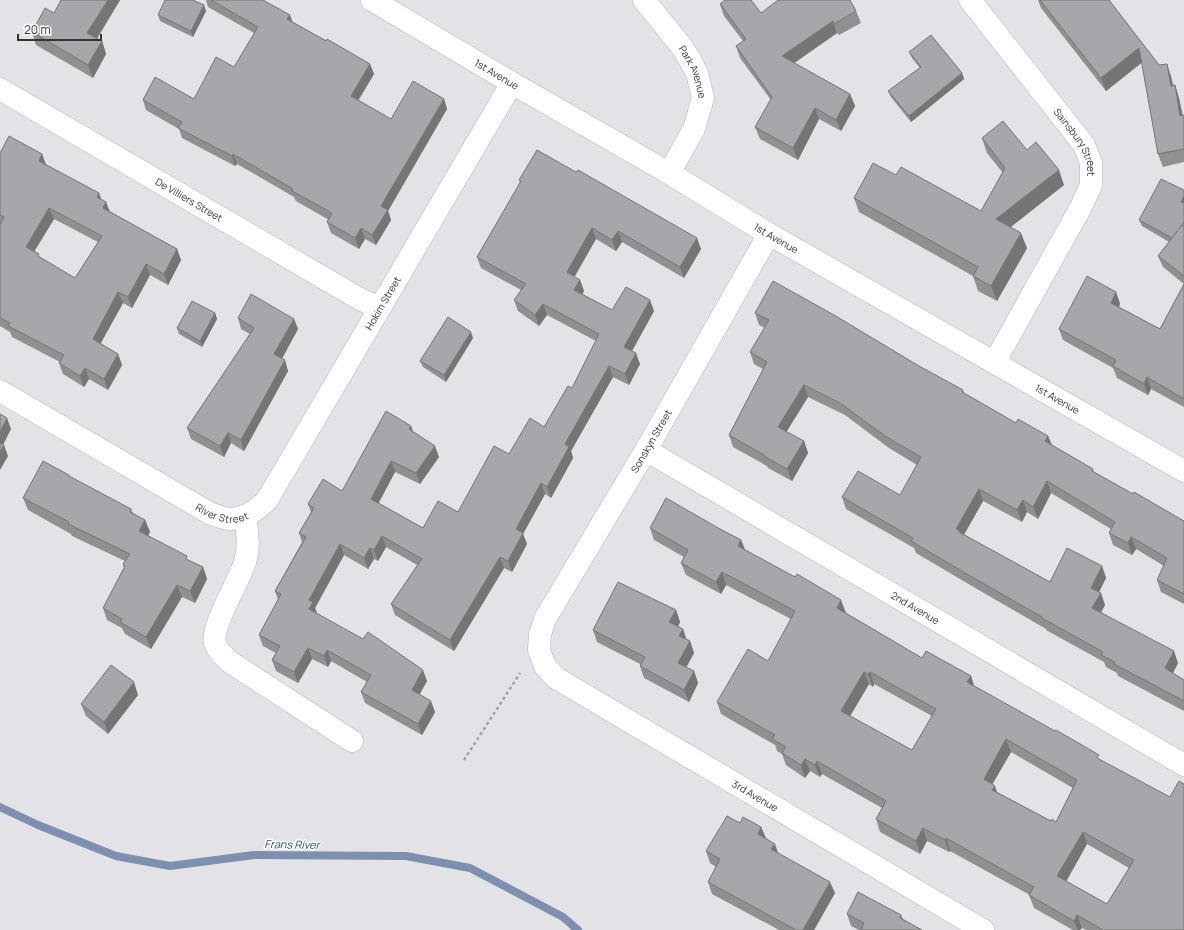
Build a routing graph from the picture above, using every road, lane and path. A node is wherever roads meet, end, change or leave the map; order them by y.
1 (372, 0) edge
2 (644, 0) edge
3 (970, 0) edge
4 (512, 83) junction
5 (0, 89) edge
6 (669, 173) junction
7 (769, 234) junction
8 (379, 308) junction
9 (994, 362) junction
10 (0, 391) edge
11 (646, 450) junction
12 (1184, 471) edge
13 (245, 516) junction
14 (539, 650) junction
15 (352, 741) dead end
16 (464, 760) dead end
17 (1184, 765) edge
18 (983, 930) edge

1 - 4 street, 1st Avenue
2 - 6 street, Park Avenue
3 - 9 street, Sainsbury Street
4 - 6 street, 1st Avenue
4 - 8 street, Hokim Street
5 - 8 street, De Villiers Street
6 - 7 street, 1st Avenue
7 - 9 street, 1st Avenue
7 - 11 street, Sonskyn Street
8 - 13 street, Hokim Street
9 - 12 street, 1st Avenue
10 - 13 street, River Street
11 - 14 street, Sonskyn Street
11 - 17 street, 2nd Avenue
13 - 15 street, River Street
14 - 16 path
14 - 18 street, 3rd Avenue

